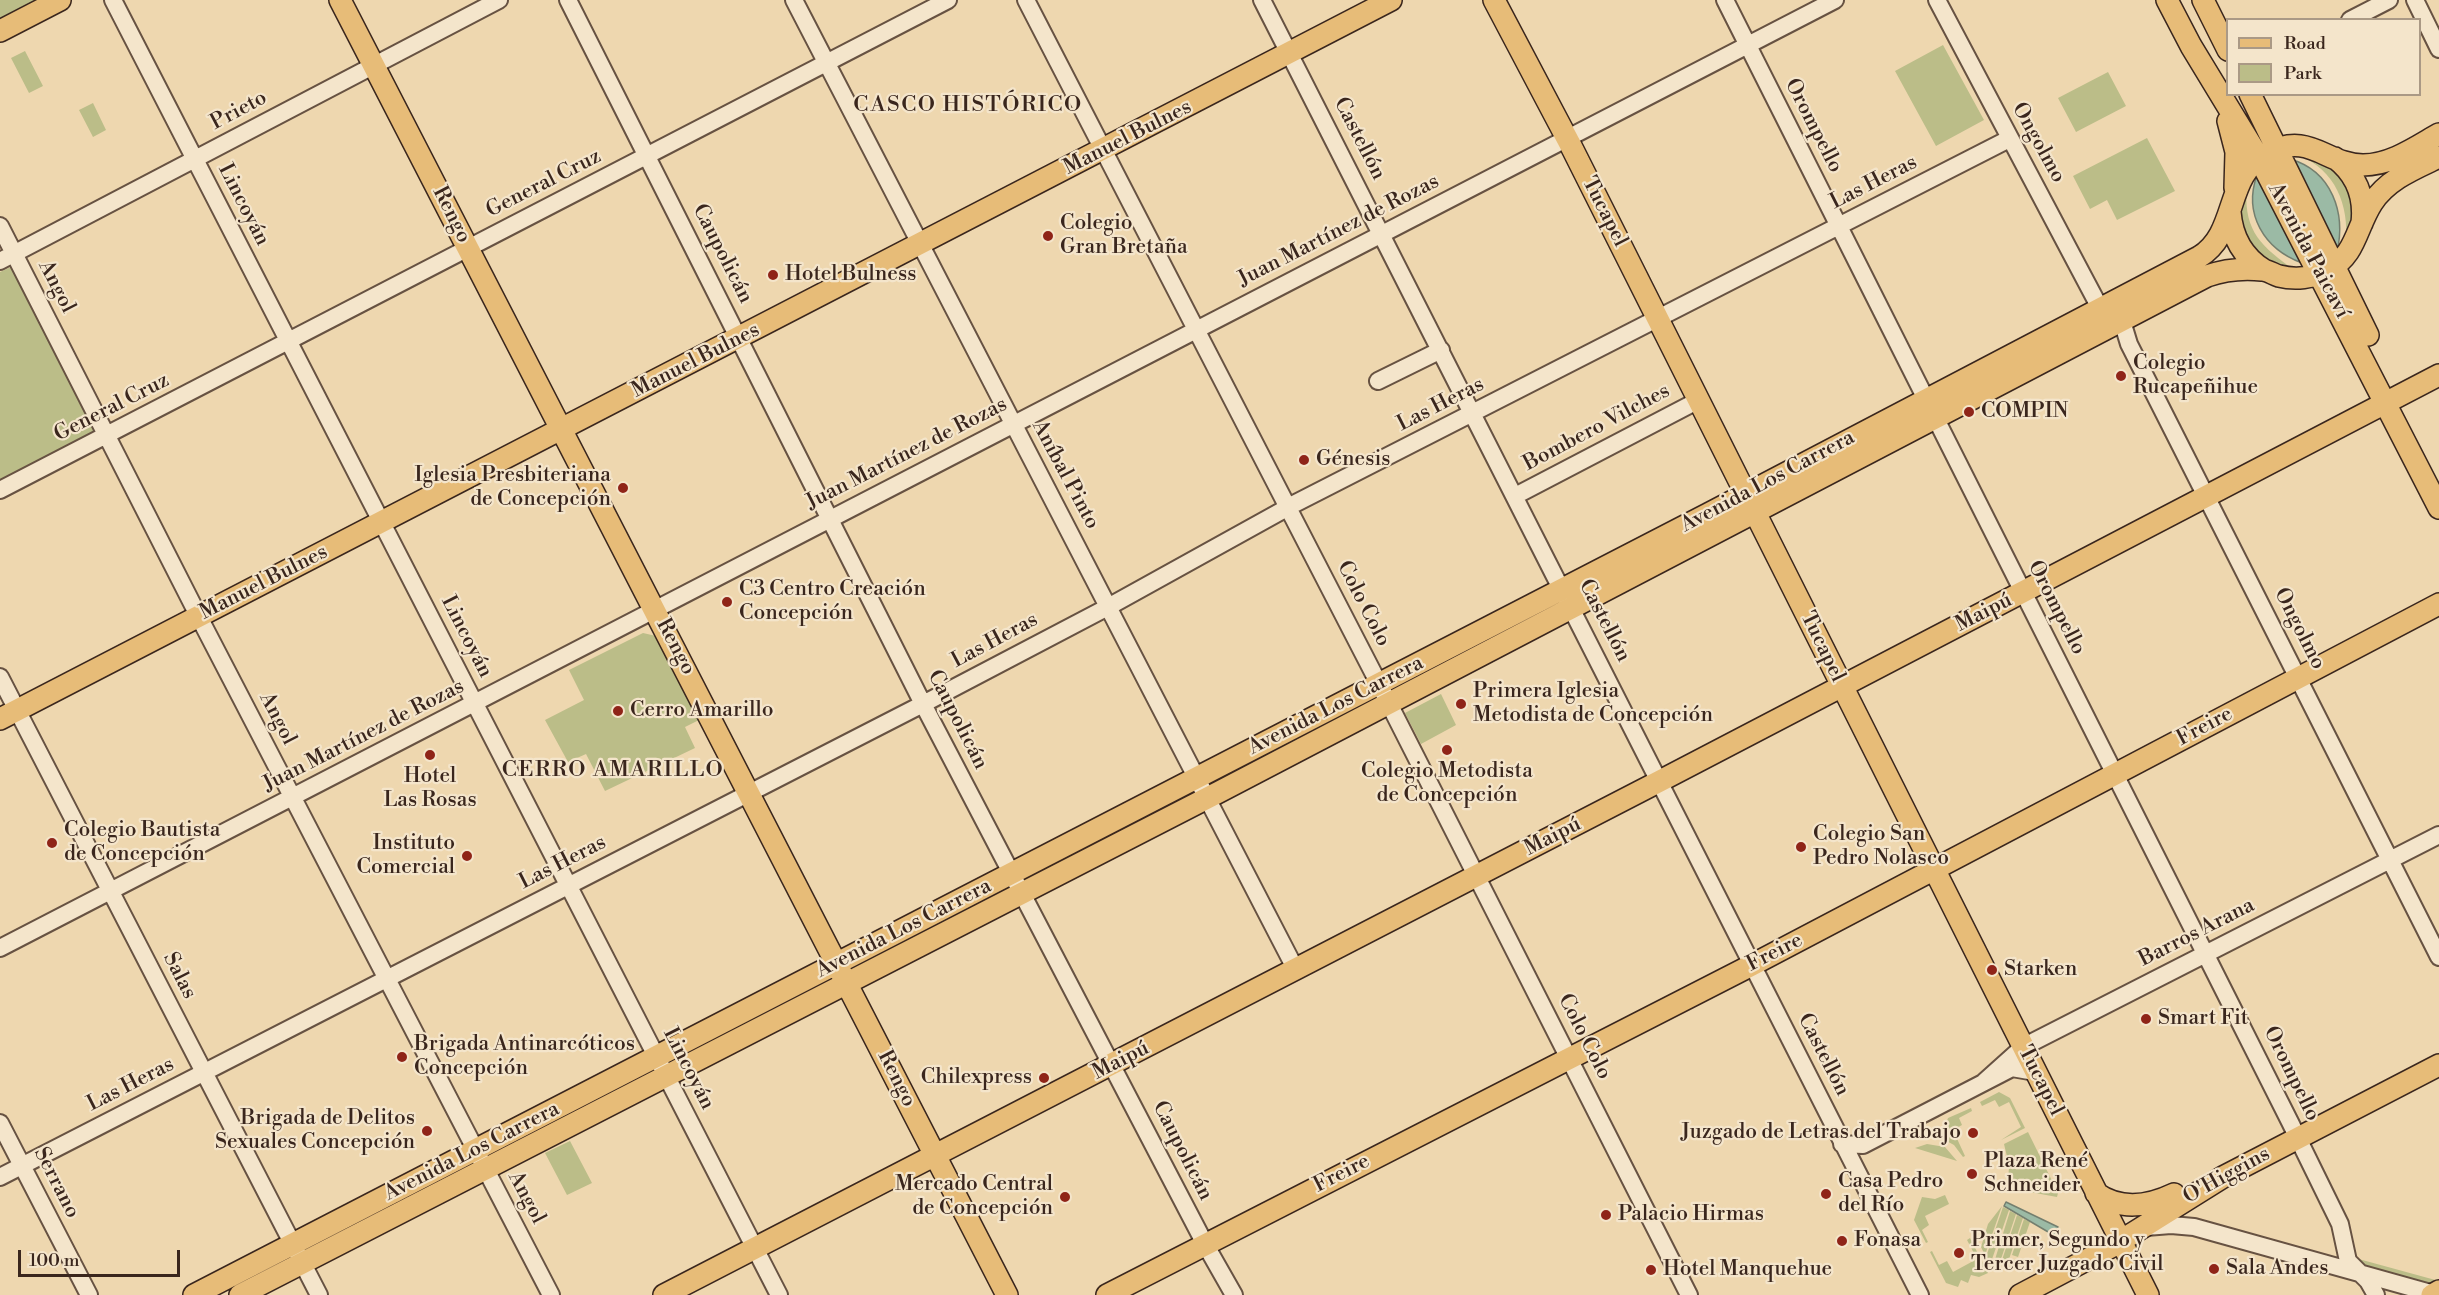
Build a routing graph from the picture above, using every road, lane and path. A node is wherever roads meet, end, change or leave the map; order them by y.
1 (60, 0) edge
2 (113, 0) edge
3 (340, 0) edge
4 (499, 0) edge
5 (568, 0) edge
6 (794, 0) edge
7 (948, 0) edge
8 (1026, 0) edge
9 (1262, 0) edge
10 (1391, 0) edge
11 (1494, 0) edge
12 (1725, 0) edge
13 (1835, 0) edge
14 (1937, 0) edge
15 (2167, 0) edge
16 (2203, 0) edge
17 (2389, 0) edge
18 (2415, 0) edge
19 (2354, 18) edge
20 (0, 31) edge
21 (1747, 46) junction
22 (2226, 46) edge
23 (2439, 49) edge
24 (1289, 54) junction
25 (826, 63) junction
26 (374, 65) junction
27 (2212, 82) junction
28 (2251, 96) edge
29 (2439, 134) edge
30 (1567, 138) junction
31 (2009, 139) junction
32 (1105, 150) junction
33 (2267, 154) junction
34 (647, 156) junction
35 (2332, 156) junction
36 (2439, 157) edge
37 (195, 159) junction
38 (2233, 200) junction
39 (2362, 224) junction
40 (0, 226) edge
41 (1838, 227) junction
42 (1382, 233) junction
43 (920, 245) junction
44 (468, 249) junction
45 (7, 257) edge
46 (2264, 270) junction
47 (2326, 271) junction
48 (2100, 308) junction
49 (1658, 319) junction
50 (2122, 321) junction
51 (1197, 330) junction
52 (740, 339) junction
53 (288, 342) junction
54 (1441, 350) junction
55 (2439, 375) edge
56 (1378, 381) dead end
57 (1699, 400) junction
58 (1925, 400) junction
59 (2392, 400) junction
60 (1473, 413) junction
61 (1935, 419) junction
62 (1013, 425) junction
63 (562, 430) junction
64 (107, 436) junction
65 (2439, 478) edge
66 (0, 490) edge
67 (1515, 496) junction
68 (2207, 496) junction
69 (1750, 503) junction
70 (1288, 508) junction
71 (2439, 508) edge
72 (830, 519) junction
73 (381, 523) junction
74 (2023, 592) junction
75 (1567, 598) junction
76 (2439, 604) edge
77 (1108, 607) junction
78 (655, 610) junction
79 (199, 617) junction
80 (0, 676) edge
81 (2298, 678) junction
82 (1379, 684) junction
83 (1842, 686) junction
84 (1389, 703) junction
85 (474, 704) junction
86 (922, 704) junction
87 (9, 715) edge
88 (2116, 774) junction
89 (1197, 778) junction
90 (1660, 782) junction
91 (750, 792) junction
92 (292, 798) junction
93 (1208, 798) junction
94 (2439, 835) edge
95 (2390, 860) junction
96 (1934, 870) junction
97 (1477, 876) junction
98 (1017, 884) junction
99 (568, 886) junction
100 (111, 892) junction
101 (0, 948) edge
102 (2206, 953) junction
103 (2439, 957) edge
104 (837, 964) junction
105 (1752, 965) junction
106 (1296, 970) junction
107 (386, 979) junction
108 (847, 982) junction
109 (2023, 1047) junction
110 (656, 1057) junction
111 (1569, 1058) junction
112 (1112, 1065) junction
113 (2439, 1065) edge
114 (204, 1072) junction
115 (2036, 1072) junction
116 (666, 1076) junction
117 (1984, 1082) junction
118 (0, 1123) edge
119 (2298, 1138) junction
120 (1842, 1144) junction
121 (1863, 1145) junction
122 (935, 1156) junction
123 (480, 1160) junction
124 (22, 1166) junction
125 (1855, 1168) junction
126 (0, 1177) edge
127 (2223, 1177) junction
128 (2096, 1193) junction
129 (2139, 1228) junction
130 (2343, 1238) junction
131 (2120, 1241) junction
132 (1205, 1244) junction
133 (755, 1248) junction
134 (298, 1253) junction
135 (2319, 1261) junction
136 (2358, 1272) junction
137 (2436, 1294) edge
138 (89, 1295) edge
139 (194, 1295) edge
140 (240, 1295) edge
141 (319, 1295) edge
142 (551, 1295) edge
143 (664, 1295) edge
144 (779, 1295) edge
145 (1007, 1295) edge
146 (1107, 1295) edge
147 (1234, 1295) edge
148 (1689, 1295) edge
149 (1920, 1295) edge
150 (2020, 1295) edge
151 (2148, 1295) edge
152 (2376, 1295) edge

1 - 20 main road
2 - 37 street, Lincoyán
3 - 26 main road, Rengo
4 - 26 street, Prieto
5 - 34 street, Caupolicán
6 - 25 street, Aníbal Pinto
7 - 25 street, General Cruz
8 - 32 street, Colo Colo
9 - 24 street, Castellón
10 - 24 main road, Manuel Bulnes
11 - 30 main road, Tucapel
12 - 21 street, Orompello
13 - 21 street, Juan Martínez de Rozas
14 - 31 street, Ongolmo
15 - 27 main road, Avenida Paicaví
16 - 22 main road
17 - 19 street
18 - 23 street
21 - 30 street, Juan Martínez de Rozas
21 - 41 street, Orompello
24 - 32 main road, Manuel Bulnes
24 - 42 street, Castellón
25 - 34 street, General Cruz
25 - 43 street, Aníbal Pinto
26 - 37 street, Prieto
26 - 44 main road, Rengo
27 - 33 main road, Avenida Paicaví
27 - 38 main road
28 - 33 main road, Avenida Paicaví
29 - 35 main road
30 - 42 street, Juan Martínez de Rozas
30 - 49 main road, Tucapel
31 - 41 street, Las Heras
31 - 48 street, Ongolmo
32 - 43 main road, Manuel Bulnes
32 - 51 street, Colo Colo
33 - 35 main road
33 - 38 main road, Avenida Los Carrera
33 - 47 main road, Avenida Paicaví
34 - 44 street, General Cruz
34 - 52 street, Caupolicán
35 - 39 main road
36 - 39 main road
37 - 45 street, Prieto
37 - 53 street, Lincoyán
38 - 46 main road
38 - 48 main road, Avenida Los Carrera
39 - 47 main road
40 - 45 street, Angol
41 - 49 street, Las Heras
41 - 58 street, Orompello
42 - 51 street, Juan Martínez de Rozas
42 - 54 street, Castellón
43 - 52 main road, Manuel Bulnes
43 - 62 street, Aníbal Pinto
44 - 53 street, General Cruz
44 - 63 main road, Rengo
45 - 64 street, Angol
46 - 47 main road, Avenida Los Carrera
46 - 50 main road, Avenida Los Carrera
47 - 59 main road, Avenida Paicaví
48 - 58 main road, Avenida Los Carrera
49 - 57 main road, Tucapel
49 - 60 street, Las Heras
50 - 61 main road, Avenida Los Carrera
50 - 68 street, Ongolmo
51 - 62 street, Juan Martínez de Rozas
51 - 70 street, Colo Colo
52 - 63 main road, Manuel Bulnes
52 - 72 street, Caupolicán
53 - 64 street, General Cruz
53 - 73 street, Lincoyán
54 - 56 street
54 - 60 street, Castellón
55 - 59 main road, Maipú
57 - 67 street, Bombero Vilches
57 - 69 main road, Tucapel
58 - 61 street, Orompello
58 - 69 main road, Avenida Los Carrera
59 - 65 main road, Avenida Paicaví
59 - 68 main road, Maipú
59 - 71 main road, Avenida Paicaví
60 - 67 street, Castellón
60 - 70 street, Las Heras
61 - 69 main road, Avenida Los Carrera
61 - 74 street, Orompello
62 - 72 street, Juan Martínez de Rozas
62 - 77 street, Aníbal Pinto
63 - 73 main road, Manuel Bulnes
63 - 78 main road, Rengo
64 - 66 street, General Cruz
64 - 79 street, Angol
67 - 75 street, Castellón
68 - 74 main road, Maipú
68 - 81 street, Ongolmo
69 - 75 main road, Avenida Los Carrera
69 - 83 main road, Tucapel
70 - 77 street, Las Heras
70 - 82 street, Colo Colo
72 - 78 street, Juan Martínez de Rozas
72 - 86 street, Caupolicán
73 - 79 main road, Manuel Bulnes
73 - 85 street, Lincoyán
74 - 83 main road, Maipú
74 - 88 street, Orompello
75 - 82 main road, Avenida Los Carrera
75 - 84 main road, Avenida Los Carrera
75 - 90 street, Castellón
76 - 81 main road, Freire
77 - 86 street, Las Heras
77 - 89 street, Aníbal Pinto
78 - 85 street, Juan Martínez de Rozas
78 - 91 main road, Rengo
79 - 87 main road, Manuel Bulnes
79 - 92 street, Angol
80 - 87 street, Salas
81 - 88 main road, Freire
81 - 95 street, Ongolmo
82 - 84 street, Colo Colo
82 - 89 main road, Avenida Los Carrera
83 - 90 main road, Maipú
83 - 96 main road, Tucapel
84 - 93 main road, Avenida Los Carrera
84 - 97 street, Colo Colo
85 - 92 street, Juan Martínez de Rozas
85 - 99 street, Lincoyán
86 - 91 street, Las Heras
86 - 98 street, Caupolicán
87 - 100 street, Salas
88 - 96 main road, Freire
88 - 102 street, Orompello
89 - 93 street, Aníbal Pinto
89 - 98 main road, Avenida Los Carrera
90 - 97 main road, Maipú
90 - 105 street, Castellón
91 - 99 street, Las Heras
91 - 104 main road, Rengo
92 - 100 street, Juan Martínez de Rozas
92 - 107 street, Angol
93 - 98 main road, Avenida Los Carrera
93 - 106 street, Aníbal Pinto
94 - 95 street, Barros Arana
95 - 102 street, Barros Arana
95 - 103 street, Ongolmo
96 - 105 main road, Freire
96 - 109 main road, Tucapel
97 - 106 main road, Maipú
97 - 111 street, Colo Colo
98 - 104 main road, Avenida Los Carrera
98 - 108 main road, Avenida Los Carrera
98 - 112 street, Caupolicán
99 - 107 street, Las Heras
99 - 110 street, Lincoyán
100 - 101 street, Juan Martínez de Rozas
100 - 114 street, Salas
102 - 109 street, Barros Arana
102 - 119 street, Orompello
104 - 108 main road, Rengo
104 - 110 main road, Avenida Los Carrera
105 - 111 main road, Freire
105 - 120 street, Castellón
106 - 112 main road, Maipú
107 - 114 street, Las Heras
107 - 123 street, Angol
108 - 116 main road, Avenida Los Carrera
108 - 122 main road, Rengo
109 - 115 main road, Tucapel
109 - 117 street, Barros Arana
110 - 116 street, Lincoyán
110 - 123 main road, Avenida Los Carrera
111 - 132 main road, Freire
111 - 148 street, Colo Colo
112 - 122 main road, Maipú
112 - 132 street, Caupolicán
113 - 119 main road, O'Higgins
114 - 124 street, Las Heras
114 - 134 street, Salas
115 - 117 street, Barros Arana
115 - 128 main road, Tucapel
116 - 123 main road, Avenida Los Carrera
116 - 133 street, Lincoyán
117 - 121 street, Barros Arana
118 - 124 street, Serrano
119 - 127 main road, O'Higgins
119 - 130 street, Orompello
120 - 121 street
120 - 125 street, Castellón
121 - 125 street
122 - 133 main road, Maipú
122 - 145 main road, Rengo
123 - 134 main road, Avenida Los Carrera
123 - 142 street, Angol
124 - 126 street, Las Heras
124 - 138 street, Serrano
125 - 149 street, Castellón
127 - 128 main road
127 - 129 main road, O'Higgins
128 - 131 main road, Tucapel
129 - 131 main road, O'Higgins
129 - 135 street
130 - 135 street
130 - 136 street, Orompello
131 - 150 main road, O'Higgins
131 - 151 main road, Tucapel
132 - 146 main road, Freire
132 - 147 street, Caupolicán
133 - 143 main road, Maipú
133 - 144 street, Lincoyán
134 - 139 main road, Avenida Los Carrera
134 - 140 main road, Avenida Los Carrera
134 - 141 street, Salas
135 - 136 street
136 - 137 street
136 - 152 street, Orompello

